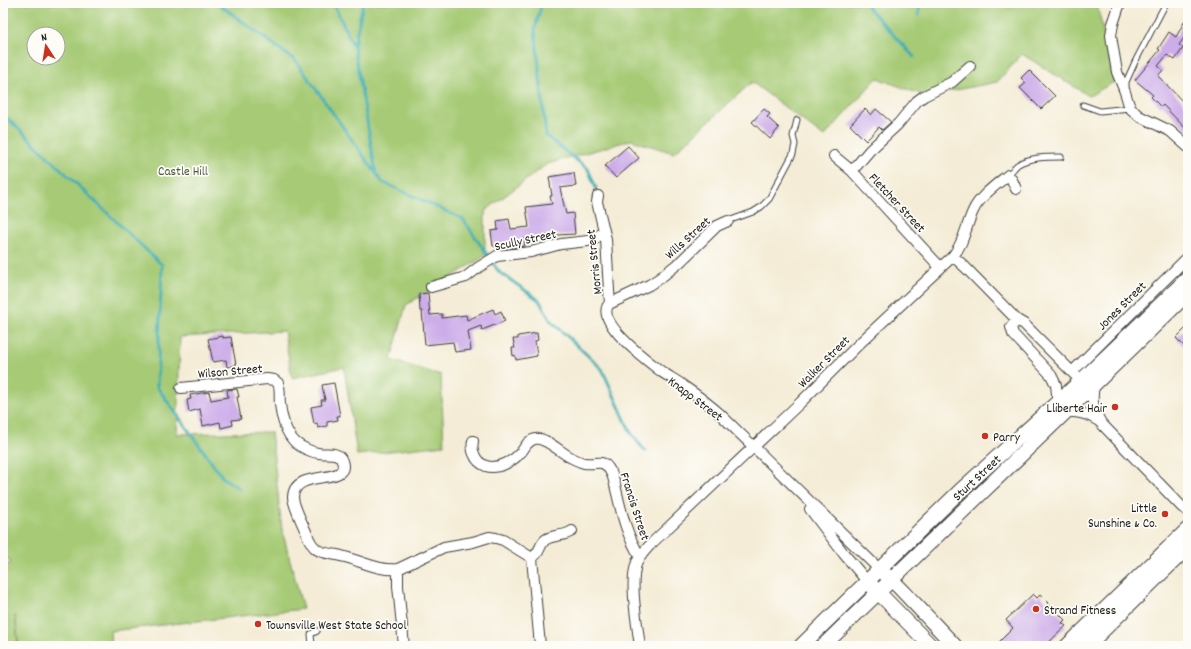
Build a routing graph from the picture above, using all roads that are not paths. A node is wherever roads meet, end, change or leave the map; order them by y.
1 (1120, 3) edge
2 (1166, 3) edge
3 (970, 66) dead end
4 (1126, 93) junction
5 (1083, 105) dead end
6 (1130, 108) junction
7 (797, 120) dead end
8 (1188, 147) edge
9 (834, 156) dead end
10 (1061, 157) dead end
11 (852, 171) junction
12 (1008, 175) junction
13 (1016, 189) dead end
14 (598, 196) dead end
15 (728, 221) joint
16 (604, 231) junction
17 (588, 241) junction
18 (607, 253) junction
19 (953, 256) junction
20 (1188, 257) edge
21 (940, 267) junction
22 (1188, 278) edge
23 (431, 287) dead end
24 (1188, 293) edge
25 (610, 303) junction
26 (1017, 320) junction
27 (1051, 375) junction
28 (1078, 376) junction
29 (181, 388) dead end
30 (1061, 407) junction
31 (1102, 424) junction
32 (473, 441) dead end
33 (1019, 446) junction
34 (753, 447) junction
35 (797, 491) junction
36 (1185, 509) edge
37 (1188, 517) edge
38 (1188, 529) edge
39 (572, 531) dead end
40 (856, 547) junction
41 (1188, 547) edge
42 (640, 556) junction
43 (847, 557) junction
44 (532, 558) junction
45 (398, 569) junction
46 (879, 569) junction
47 (891, 580) junction
48 (867, 581) junction
49 (878, 592) junction
50 (913, 602) junction
51 (900, 614) junction
52 (317, 631) dead end
53 (312, 646) edge
54 (404, 646) edge
55 (540, 646) edge
56 (640, 646) edge
57 (801, 646) edge
58 (823, 646) edge
59 (931, 646) edge
60 (955, 646) edge
61 (1067, 646) edge
62 (1087, 646) edge

1 - 4 street
2 - 4 lane
3 - 11 street
4 - 6 street
5 - 6 lane
6 - 8 street
7 - 15 lane, Wills Street
9 - 11 street, Fletcher Street
10 - 12 lane, Walker Street
11 - 21 street, Fletcher Street
12 - 13 street
12 - 19 street, Walker Street
14 - 16 street, Morris Street
15 - 25 street, Wills Street
16 - 17 street, Scully Street
16 - 18 street, Morris Street
17 - 18 street
17 - 23 street, Scully Street
18 - 25 street, Morris Street
19 - 21 street, Walker Street
19 - 26 street
20 - 28 street, Jones Street
21 - 34 street, Walker Street
22 - 28 main road, Sturt Street
24 - 28 main road, Sturt Street
25 - 34 street, Knapp Street
26 - 27 street
26 - 28 street
27 - 28 street, Jones Street
27 - 30 street
28 - 30 main road, Sturt Street
28 - 31 street
29 - 45 street, Wilson Street
30 - 31 street
30 - 33 main road, Sturt Street
31 - 36 street
32 - 42 street, Francis Street
33 - 46 main road, Sturt Street
33 - 47 main road, Sturt Street
34 - 35 street, Knapp Street
34 - 42 street, Walker Street
35 - 40 street, Knapp Street
35 - 43 street, Knapp Street
36 - 37 street
38 - 61 main road
39 - 44 street
40 - 43 street
40 - 46 street, Knapp Street
41 - 62 main road
42 - 56 street
43 - 48 street, Knapp Street
44 - 45 street
44 - 55 street
45 - 54 street
46 - 47 main road
46 - 48 main road, Sturt Street
47 - 49 main road, Sturt Street
47 - 50 main road
48 - 49 main road
48 - 57 main road, Sturt Street
49 - 51 main road
49 - 58 main road, Sturt Street
50 - 51 main road
50 - 60 main road
51 - 59 main road
52 - 53 lane

